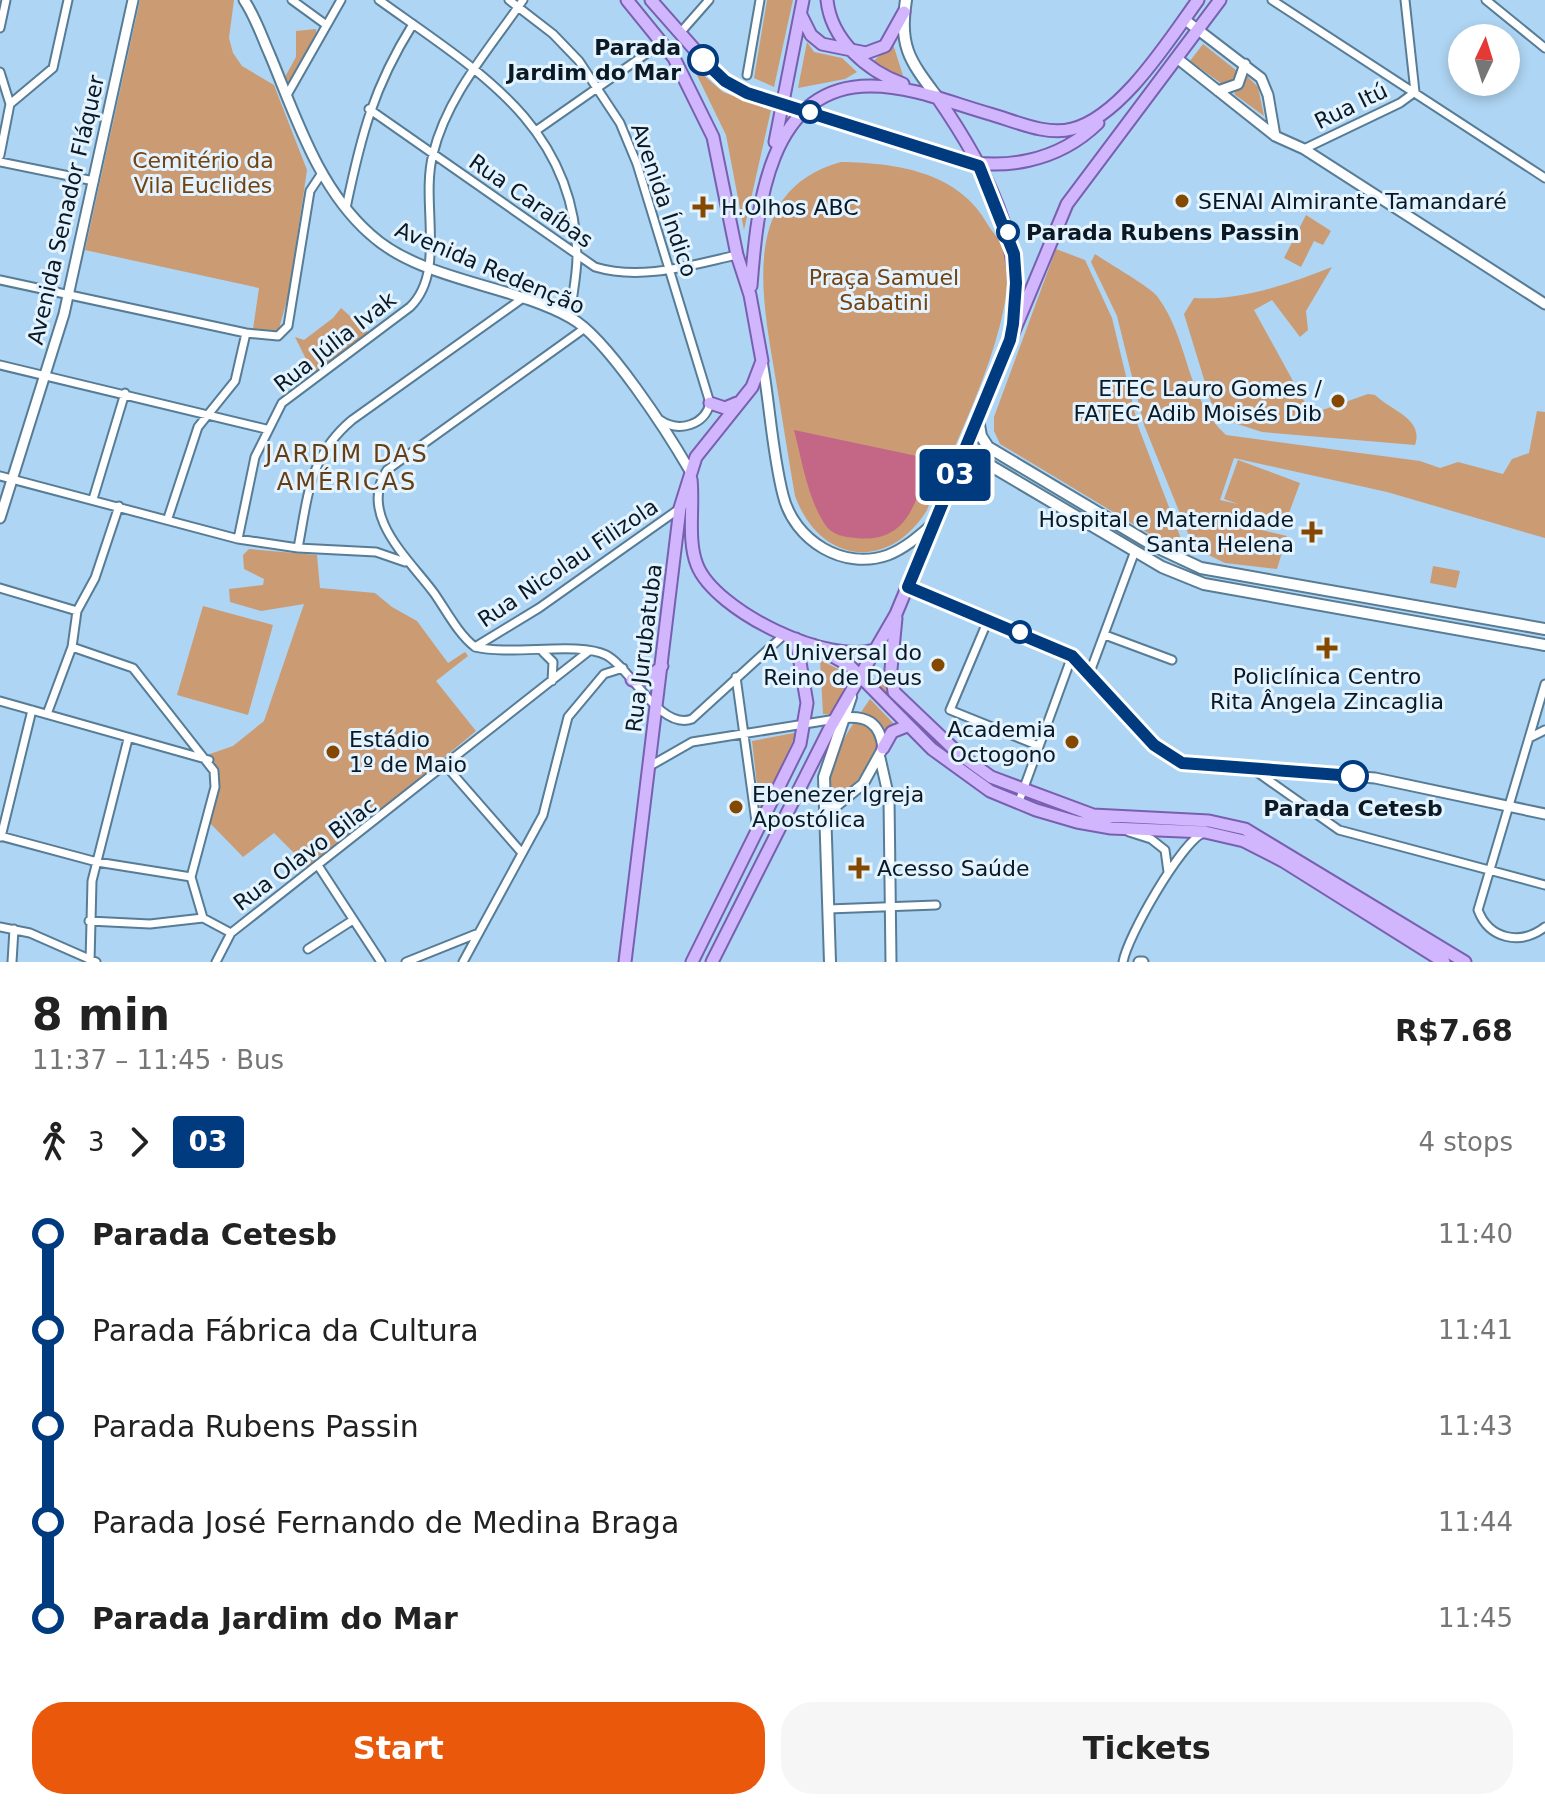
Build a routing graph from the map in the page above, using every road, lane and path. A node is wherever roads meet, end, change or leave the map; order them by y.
1 (6, 0) edge
2 (68, 0) edge
3 (133, 0) edge
4 (292, 0) edge
5 (341, 0) edge
6 (379, 0) edge
7 (509, 0) edge
8 (627, 0) edge
9 (651, 0) edge
10 (709, 0) edge
11 (760, 0) edge
12 (803, 0) edge
13 (827, 0) edge
14 (1198, 0) edge
15 (1220, 0) edge
16 (1272, 0) edge
17 (1405, 0) edge
18 (1486, 0) edge
19 (247, 2) edge
20 (521, 3) edge
21 (905, 6) edge
22 (801, 14) junction
23 (1184, 19) junction
24 (325, 24) junction
25 (413, 24) junction
26 (0, 28) edge
27 (1200, 30) junction
28 (680, 33) junction
29 (841, 37) junction
30 (663, 42) junction
31 (826, 46) junction
32 (849, 47) junction
33 (1545, 48) edge
34 (1178, 59) junction
35 (1245, 64) junction
36 (474, 68) junction
37 (0, 72) edge
38 (747, 75) dead end
39 (599, 87) junction
40 (1218, 91) junction
41 (1415, 92) junction
42 (287, 95) junction
43 (937, 97) junction
44 (10, 104) junction
45 (369, 109) junction
46 (1108, 110) junction
47 (537, 130) junction
48 (1275, 136) junction
49 (1304, 149) junction
50 (432, 154) junction
51 (0, 155) edge
52 (772, 158) junction
53 (0, 162) edge
54 (979, 166) junction
55 (322, 173) junction
56 (1545, 178) edge
57 (94, 181) junction
58 (346, 208) junction
59 (737, 255) junction
60 (577, 256) junction
61 (431, 267) junction
62 (669, 269) junction
63 (0, 280) edge
64 (750, 295) junction
65 (69, 297) junction
66 (523, 298) junction
67 (1545, 304) edge
68 (570, 317) junction
69 (585, 328) junction
70 (246, 333) junction
71 (1010, 340) junction
72 (762, 361) junction
73 (0, 365) edge
74 (45, 375) junction
75 (125, 393) junction
76 (710, 403) junction
77 (738, 403) junction
78 (206, 413) junction
79 (658, 419) junction
80 (978, 419) junction
81 (266, 429) junction
82 (690, 471) junction
83 (955, 474) junction
84 (0, 476) edge
85 (12, 479) junction
86 (93, 499) junction
87 (1050, 500) junction
88 (119, 506) junction
89 (680, 508) junction
90 (1091, 508) junction
91 (0, 518) edge
92 (168, 518) junction
93 (936, 521) junction
94 (1093, 526) junction
95 (1133, 534) junction
96 (238, 539) junction
97 (395, 544) junction
98 (298, 548) junction
99 (1135, 551) junction
100 (390, 555) junction
101 (407, 564) junction
102 (1277, 583) junction
103 (908, 587) junction
104 (1301, 587) junction
105 (0, 588) edge
106 (1275, 596) junction
107 (1300, 601) junction
108 (77, 611) junction
109 (896, 614) junction
110 (1457, 614) junction
111 (988, 620) junction
112 (1453, 629) junction
113 (1543, 630) edge
114 (1105, 635) junction
115 (791, 636) junction
116 (1545, 644) edge
117 (813, 645) junction
118 (72, 647) junction
119 (475, 647) junction
120 (877, 649) junction
121 (589, 651) junction
122 (543, 652) junction
123 (1072, 656) junction
124 (609, 657) junction
125 (1172, 660) dead end
126 (662, 665) junction
127 (623, 668) junction
128 (1090, 672) junction
129 (604, 674) junction
130 (736, 677) junction
131 (860, 677) junction
132 (632, 680) junction
133 (552, 681) junction
134 (1545, 684) edge
135 (0, 701) edge
136 (656, 707) junction
137 (32, 710) junction
138 (47, 714) junction
139 (671, 715) junction
140 (841, 718) junction
141 (805, 725) junction
142 (907, 726) junction
143 (654, 729) junction
144 (1545, 730) edge
145 (744, 734) junction
146 (1529, 738) junction
147 (128, 739) junction
148 (1039, 746) junction
149 (881, 753) junction
150 (209, 760) junction
151 (446, 766) junction
152 (650, 766) junction
153 (1254, 770) junction
154 (1023, 791) junction
155 (1018, 804) junction
156 (1508, 809) junction
157 (1545, 814) edge
158 (825, 815) junction
159 (1111, 828) junction
160 (757, 832) junction
161 (1205, 832) junction
162 (0, 837) edge
163 (522, 853) junction
164 (97, 862) junction
165 (319, 867) junction
166 (1489, 870) junction
167 (191, 877) junction
168 (1164, 882) junction
169 (1545, 885) edge
170 (936, 905) dead end
171 (891, 906) junction
172 (828, 909) junction
173 (203, 918) junction
174 (353, 920) junction
175 (89, 921) junction
176 (0, 927) edge
177 (1545, 927) edge
178 (14, 929) junction
179 (231, 933) junction
180 (476, 934) junction
181 (308, 949) dead end
182 (92, 961) edge
183 (12, 962) edge
184 (216, 962) edge
185 (381, 962) edge
186 (406, 962) edge
187 (463, 962) edge
188 (625, 962) edge
189 (692, 962) edge
190 (712, 962) edge
191 (830, 962) edge
192 (891, 962) edge
193 (1123, 962) edge
194 (1444, 962) edge
195 (1465, 962) edge

1 - 26 street
2 - 44 street
3 - 57 street, Avenida Senador Fláquer
4 - 24 street
5 - 24 street
6 - 25 street
7 - 20 street, Avenida Índico
8 - 30 main road
9 - 28 main road
10 - 28 street
11 - 38 street
12 - 22 main road
13 - 29 main road
14 - 23 main road
15 - 27 main road
16 - 41 street
17 - 41 street, Rua Itú
18 - 33 street
19 - 42 street, Avenida Redenção
20 - 36 street
20 - 39 street, Avenida Índico
21 - 32 main road
21 - 43 main road
22 - 31 main road
22 - 52 main road
23 - 27 street
23 - 46 main road
24 - 42 street
25 - 36 street
25 - 45 street
27 - 34 main road
27 - 35 street
28 - 54 main road, bridge
29 - 31 main road
29 - 32 main road
30 - 39 street
30 - 59 main road
31 - 32 main road
32 - 43 main road
34 - 40 street
34 - 71 main road
35 - 40 street
35 - 48 street
36 - 47 street
36 - 50 street
37 - 44 street
39 - 47 street
39 - 62 street, Avenida Índico
40 - 48 street
41 - 49 street, Rua Itú
41 - 56 street
42 - 55 street, Avenida Redenção
43 - 46 main road
43 - 52 main road
43 - 54 main road
44 - 51 street
45 - 50 street, Rua Caraíbas
45 - 58 street
46 - 54 main road
47 - 60 street
48 - 49 street
49 - 67 street
50 - 60 street, Rua Caraíbas
50 - 61 street
52 - 64 main road
53 - 57 street
54 - 71 main road
55 - 58 street, Avenida Redenção
55 - 70 street
57 - 65 street, Avenida Senador Fláquer
58 - 61 street, Avenida Redenção
59 - 62 street, Rua Caraíbas
59 - 64 main road
60 - 62 street, Rua Caraíbas
60 - 68 street
61 - 66 street, Avenida Redenção
61 - 81 street, Rua Júlia Ivak
62 - 76 street, Avenida Índico
63 - 65 street
64 - 72 main road
65 - 70 street
65 - 74 street, Avenida Senador Fláquer
66 - 68 street, Avenida Redenção
66 - 98 street
68 - 69 street, Avenida Redenção
69 - 79 street, Avenida Redenção
69 - 97 street
70 - 78 street
71 - 80 main road
72 - 77 main road, Rua Jurubatuba
72 - 93 street
73 - 74 street
74 - 75 street
74 - 85 street, Avenida Senador Fláquer
75 - 78 street
75 - 86 street
76 - 77 main road
76 - 79 street
77 - 82 main road, Rua Jurubatuba
78 - 81 street
78 - 92 street
79 - 82 street, Avenida Redenção
80 - 83 main road
80 - 90 main road
81 - 96 street, Rua Júlia Ivak
82 - 89 main road, Rua Jurubatuba
82 - 115 main road
83 - 87 main road
83 - 93 main road
84 - 85 street
85 - 86 street
85 - 91 street, Avenida Senador Fláquer
86 - 88 street
87 - 90 main road
87 - 94 main road
88 - 92 street
88 - 108 street
89 - 119 street, Rua Nicolau Filizola
89 - 126 main road, Rua Jurubatuba
90 - 95 main road
92 - 96 street
93 - 103 main road
94 - 95 main road
94 - 99 main road
95 - 102 main road
96 - 98 street
97 - 100 street
97 - 101 street
98 - 100 street
99 - 106 main road
99 - 114 street
100 - 101 street
101 - 119 street
102 - 104 main road
102 - 106 main road
103 - 109 main road
103 - 111 street
104 - 107 main road
104 - 110 main road
105 - 108 street
106 - 107 main road
107 - 112 main road
108 - 118 street
109 - 120 main road
109 - 154 main road
110 - 112 main road
110 - 113 main road
111 - 123 street
111 - 148 street
112 - 116 main road
114 - 125 street
114 - 128 street
115 - 117 main road
115 - 130 street
115 - 141 main road
117 - 120 main road
117 - 131 main road
118 - 138 street
118 - 150 street
119 - 122 street
120 - 131 main road
121 - 122 street
121 - 124 street
121 - 133 street, Rua Olavo Bilac
122 - 133 street
123 - 128 street
123 - 148 street
124 - 127 street
124 - 129 street
126 - 132 main road
126 - 136 main road, Rua Jurubatuba
127 - 129 street
127 - 132 street
128 - 153 street
129 - 163 street
130 - 139 street
130 - 145 street
131 - 140 main road
131 - 142 main road
132 - 136 street
133 - 151 street, Rua Olavo Bilac
134 - 146 street
135 - 137 street
136 - 139 street
136 - 143 main road, Rua Jurubatuba
137 - 138 street
137 - 162 street
138 - 147 street
139 - 143 street
140 - 141 street
140 - 149 street
140 - 158 main road
140 - 190 main road
141 - 145 street
141 - 160 main road
142 - 149 main road
142 - 155 main road
143 - 152 main road, Rua Jurubatuba
144 - 146 street
145 - 152 street
145 - 160 street
146 - 156 street
147 - 150 street
147 - 164 street
148 - 154 street
149 - 158 street
149 - 171 street
150 - 167 street
151 - 163 street
151 - 165 street, Rua Olavo Bilac
152 - 188 main road, Rua Jurubatuba
153 - 156 street
153 - 166 street
154 - 155 street
154 - 195 main road
155 - 159 main road
156 - 157 street
156 - 166 street
158 - 172 main road
159 - 161 main road
159 - 168 street
160 - 189 main road
161 - 168 street
161 - 194 main road
162 - 164 street
163 - 180 street
164 - 167 street
164 - 175 street
165 - 174 street
165 - 179 street, Rua Olavo Bilac
166 - 169 street
166 - 177 street
167 - 173 street, Rua Olavo Bilac
168 - 193 street
170 - 171 street
171 - 172 street
171 - 192 street
172 - 191 main road
173 - 175 street
173 - 179 street, Rua Olavo Bilac
174 - 181 street
174 - 185 street
175 - 182 street
176 - 178 street
178 - 182 street
178 - 183 street
179 - 184 street
180 - 186 street
180 - 187 street

